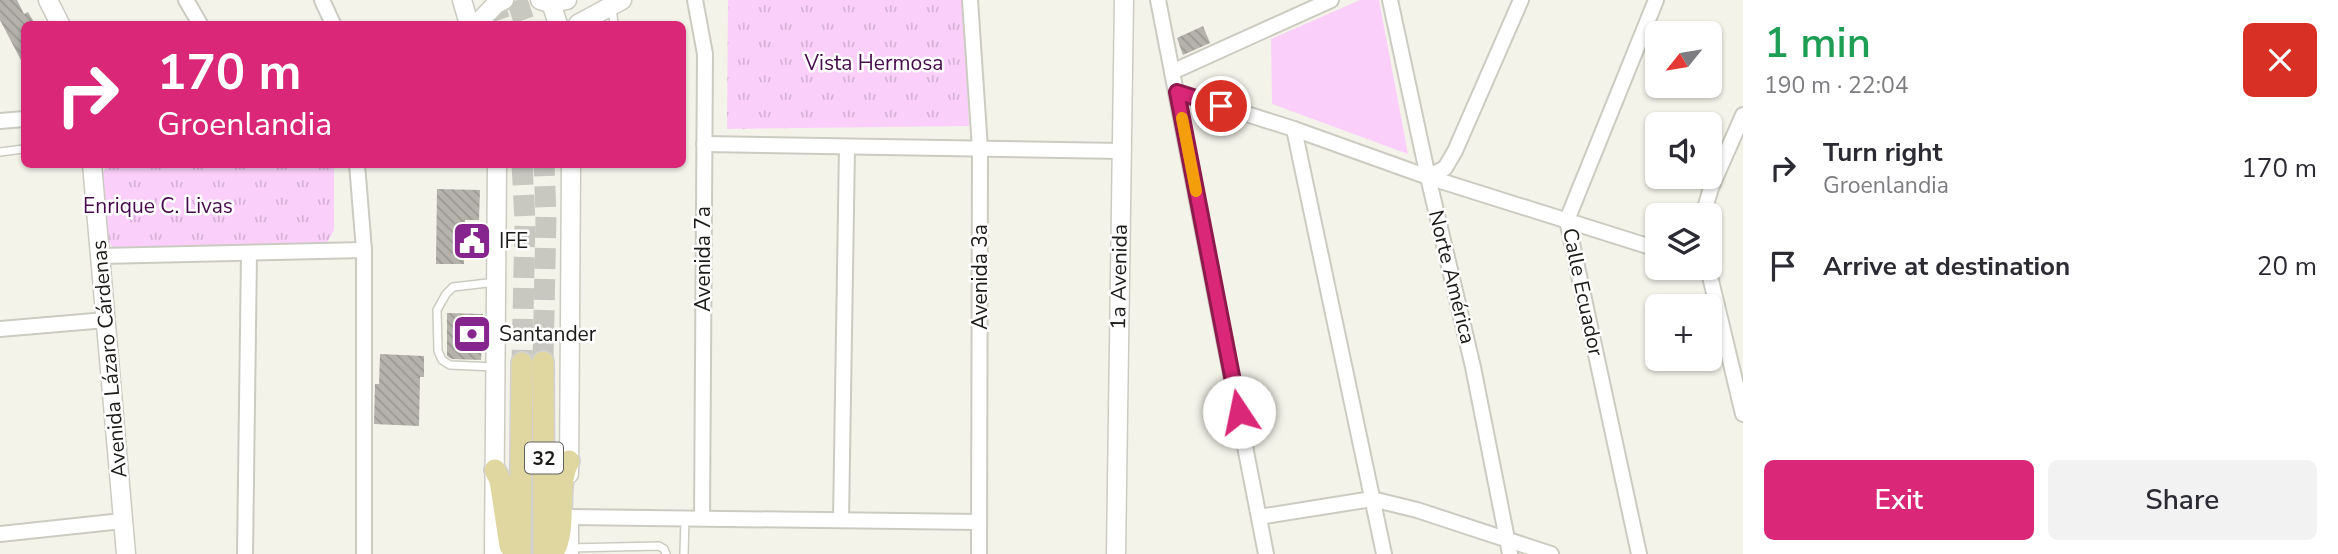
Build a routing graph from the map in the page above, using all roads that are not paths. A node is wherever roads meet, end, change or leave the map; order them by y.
1 (48, 0) edge
2 (186, 0) edge
3 (322, 0) edge
4 (462, 0) edge
5 (505, 0) edge
6 (695, 0) edge
7 (970, 0) edge
8 (1124, 0) edge
9 (1158, 0) edge
10 (1331, 0) edge
11 (1390, 0) edge
12 (1521, 0) edge
13 (1656, 0) edge
14 (552, 1) edge
15 (617, 3) edge
16 (58, 21) edge
17 (198, 21) edge
18 (332, 21) edge
19 (468, 21) edge
20 (480, 21) edge
21 (557, 21) edge
22 (584, 21) edge
23 (614, 21) edge
24 (1172, 72) junction
25 (1177, 92) junction
26 (1743, 115) edge
27 (21, 119) edge
28 (0, 121) edge
29 (1294, 130) junction
30 (704, 144) junction
31 (847, 147) junction
32 (21, 149) edge
33 (980, 149) junction
34 (1121, 151) junction
35 (0, 152) edge
36 (92, 168) edge
37 (357, 168) edge
38 (497, 168) edge
39 (571, 168) edge
40 (1428, 177) junction
41 (1707, 203) edge
42 (1567, 220) junction
43 (1645, 244) edge
44 (364, 250) junction
45 (249, 253) junction
46 (100, 256) junction
47 (1711, 280) edge
48 (497, 282) junction
49 (106, 320) junction
50 (0, 329) edge
51 (496, 367) junction
52 (1743, 414) edge
53 (569, 461) junction
54 (495, 470) junction
55 (1372, 499) junction
56 (569, 517) junction
57 (1259, 517) junction
58 (685, 518) junction
59 (702, 518) junction
60 (841, 520) junction
61 (122, 521) junction
62 (979, 522) junction
63 (0, 534) edge
64 (1508, 547) edge
65 (563, 552) edge
66 (126, 554) edge
67 (245, 554) edge
68 (364, 554) edge
69 (494, 554) edge
70 (513, 554) edge
71 (520, 554) edge
72 (544, 554) edge
73 (666, 554) edge
74 (684, 554) edge
75 (979, 554) edge
76 (1116, 554) edge
77 (1266, 554) edge
78 (1384, 554) edge
79 (1551, 554) edge
80 (1639, 554) edge

1 - 16 street
2 - 17 street
3 - 18 street
4 - 19 street
5 - 20 street
6 - 30 street, Avenida 7a
7 - 33 street, Avenida 3a
8 - 34 street, 1a Avenida
9 - 24 street
10 - 24 street
11 - 40 street, Norte América
12 - 40 street
13 - 42 street, Calle Ecuador
14 - 21 street
15 - 22 street
15 - 23 lane
24 - 25 street
25 - 29 street
25 - 57 street
26 - 41 street
27 - 28 street
29 - 40 street
29 - 55 street
30 - 31 street
30 - 59 street, Avenida 7a
31 - 33 street
31 - 60 street
32 - 35 lane
33 - 34 street
33 - 62 street, Avenida 3a
34 - 76 street, 1a Avenida
36 - 46 street, Avenida Lázaro Cárdenas
37 - 44 street
38 - 48 street
39 - 53 street
40 - 42 street
40 - 64 street, Norte América
42 - 43 street
42 - 80 street, Calle Ecuador
44 - 45 street
44 - 68 street
45 - 46 street
45 - 67 street
46 - 49 street, Avenida Lázaro Cárdenas
47 - 52 street
48 - 51 street
48 - 51 lane
49 - 50 street
49 - 61 street, Avenida Lázaro Cárdenas
51 - 54 street
53 - 56 street
53 - 65 main road
54 - 69 street
54 - 70 main road
55 - 57 street
55 - 64 street
55 - 78 street
56 - 58 street
56 - 65 street
57 - 77 street
58 - 59 street
58 - 74 lane
59 - 60 street
60 - 62 street
61 - 63 street
61 - 66 street, Avenida Lázaro Cárdenas
62 - 75 street, Avenida 3a
64 - 79 street
65 - 73 lane
71 - 72 main road, 32

